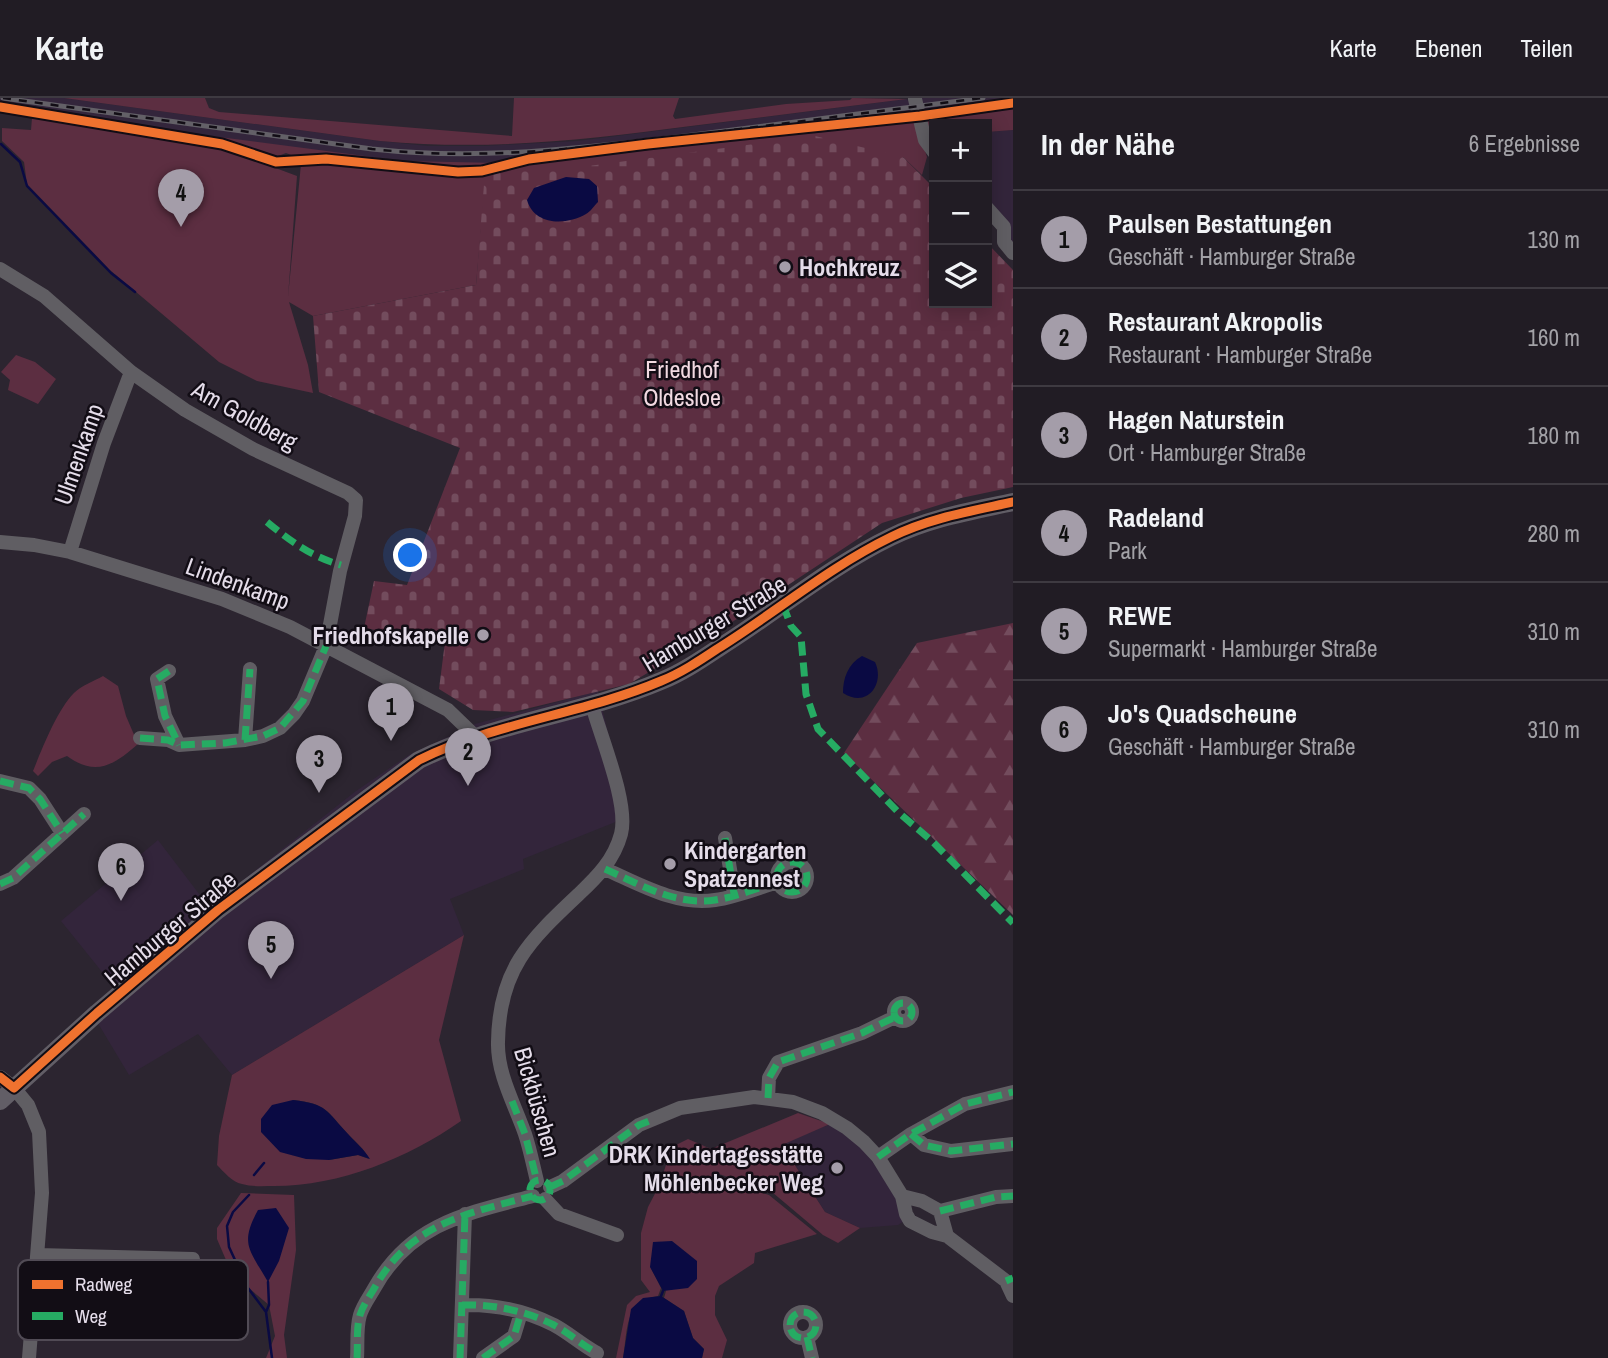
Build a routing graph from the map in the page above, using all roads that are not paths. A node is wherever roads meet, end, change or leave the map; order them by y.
1 (915, 99) edge
2 (929, 145) edge
3 (992, 213) edge
4 (1013, 253) edge
5 (0, 269) edge
6 (131, 372) junction
7 (1013, 502) edge
8 (0, 542) edge
9 (69, 552) junction
10 (326, 646) junction
11 (250, 669) dead end
12 (169, 671) dead end
13 (592, 705) junction
14 (476, 737) junction
15 (140, 738) dead end
16 (245, 740) junction
17 (179, 745) junction
18 (0, 781) edge
19 (84, 814) dead end
20 (62, 833) junction
21 (725, 838) dead end
22 (605, 869) junction
23 (778, 882) dead end
24 (0, 884) edge
25 (734, 894) junction
26 (895, 1017) dead end
27 (7, 1082) edge
28 (1013, 1092) edge
29 (768, 1098) junction
30 (0, 1101) edge
31 (911, 1134) junction
32 (1013, 1144) edge
33 (878, 1157) junction
34 (541, 1191) junction
35 (902, 1196) junction
36 (1013, 1196) edge
37 (940, 1211) junction
38 (465, 1214) junction
39 (617, 1235) dead end
40 (947, 1236) junction
41 (38, 1255) junction
42 (192, 1259) dead end
43 (38, 1260) edge
44 (1010, 1279) edge
45 (1013, 1296) edge
46 (462, 1305) junction
47 (521, 1313) junction
48 (807, 1337) dead end
49 (31, 1340) edge
50 (597, 1353) dead end
51 (29, 1358) edge
52 (357, 1358) edge
53 (458, 1358) edge
54 (483, 1358) edge
55 (812, 1358) edge

1 - 2 street
3 - 4 street
5 - 6 street, Am Goldberg
6 - 9 street, Ulmenkamp
6 - 10 street, Am Goldberg
7 - 13 main road, Hamburger Straße
8 - 9 street, Lindenkamp
9 - 10 street, Lindenkamp
10 - 14 street, Lindenkamp
10 - 16 street
11 - 16 street
12 - 17 street
13 - 14 main road, Hamburger Straße
13 - 22 street, Bickbüschen
14 - 27 main road, Hamburger Straße
15 - 17 street
16 - 17 street
18 - 20 street
19 - 20 street
20 - 24 street
21 - 25 street
22 - 25 street
22 - 34 street, Bickbüschen
23 - 25 street
26 - 29 street
27 - 30 main road, Hamburger Straße
27 - 41 street
28 - 31 street
29 - 33 street
29 - 34 street
31 - 32 street
31 - 33 street
33 - 35 street
34 - 38 street
34 - 39 street
35 - 37 street
35 - 40 street
36 - 37 street
37 - 40 street
38 - 46 street
38 - 52 street
40 - 44 street
41 - 42 street
41 - 43 street
44 - 45 street
46 - 47 street
46 - 53 street
47 - 50 street
47 - 54 street
48 - 55 street
49 - 51 street

